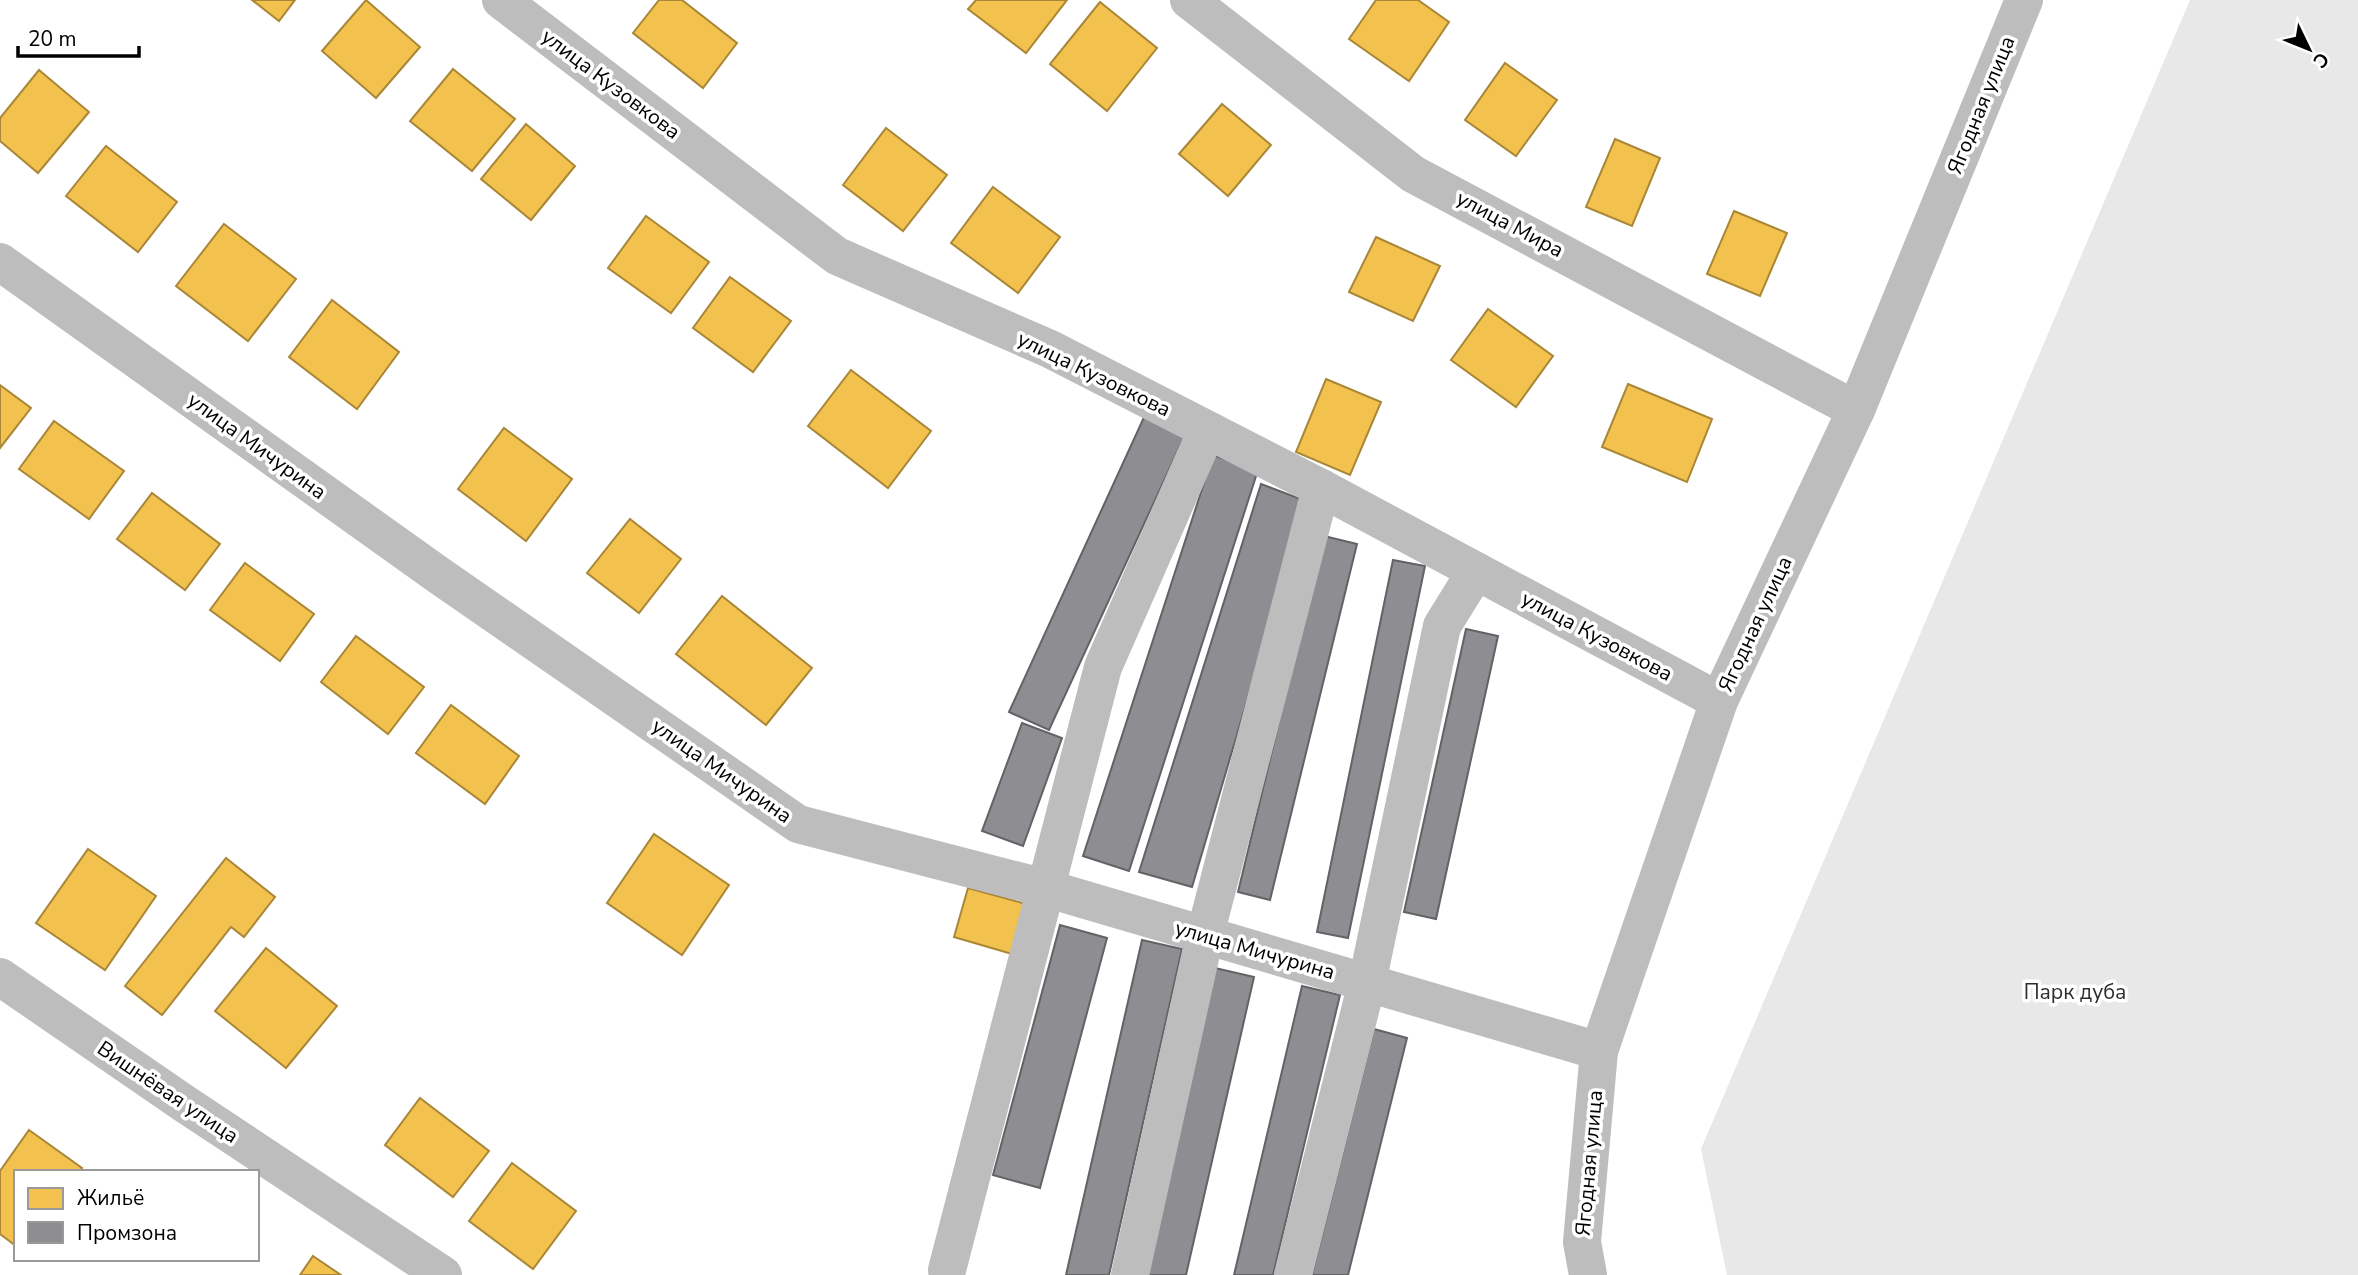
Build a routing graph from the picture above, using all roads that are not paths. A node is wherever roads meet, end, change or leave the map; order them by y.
1 (500, 0) edge
2 (1189, 0) edge
3 (2024, 0) edge
4 (0, 262) edge
5 (1856, 410) junction
6 (1208, 430) junction
7 (1321, 488) junction
8 (1476, 571) junction
9 (1719, 701) junction
10 (1045, 888) junction
11 (1205, 935) junction
12 (0, 977) edge
13 (1367, 983) junction
14 (1598, 1051) junction
15 (947, 1270) dead end
16 (443, 1275) edge
17 (1130, 1275) edge
18 (1293, 1275) edge
19 (1588, 1275) edge

1 - 6 street, улица Кузовкова
2 - 5 street, улица Мира
3 - 5 street, Ягодная улица
4 - 10 street, улица Мичурина
5 - 9 street, Ягодная улица
6 - 7 street, улица Кузовкова
6 - 10 street
7 - 8 street, улица Кузовкова
7 - 11 street
8 - 9 street, улица Кузовкова
8 - 13 street
9 - 14 street, Ягодная улица
10 - 11 street, улица Мичурина
10 - 15 street
11 - 13 street, улица Мичурина
11 - 17 street
12 - 16 street, Вишнёвая улица
13 - 14 street, улица Мичурина
13 - 18 street
14 - 19 street, Ягодная улица

